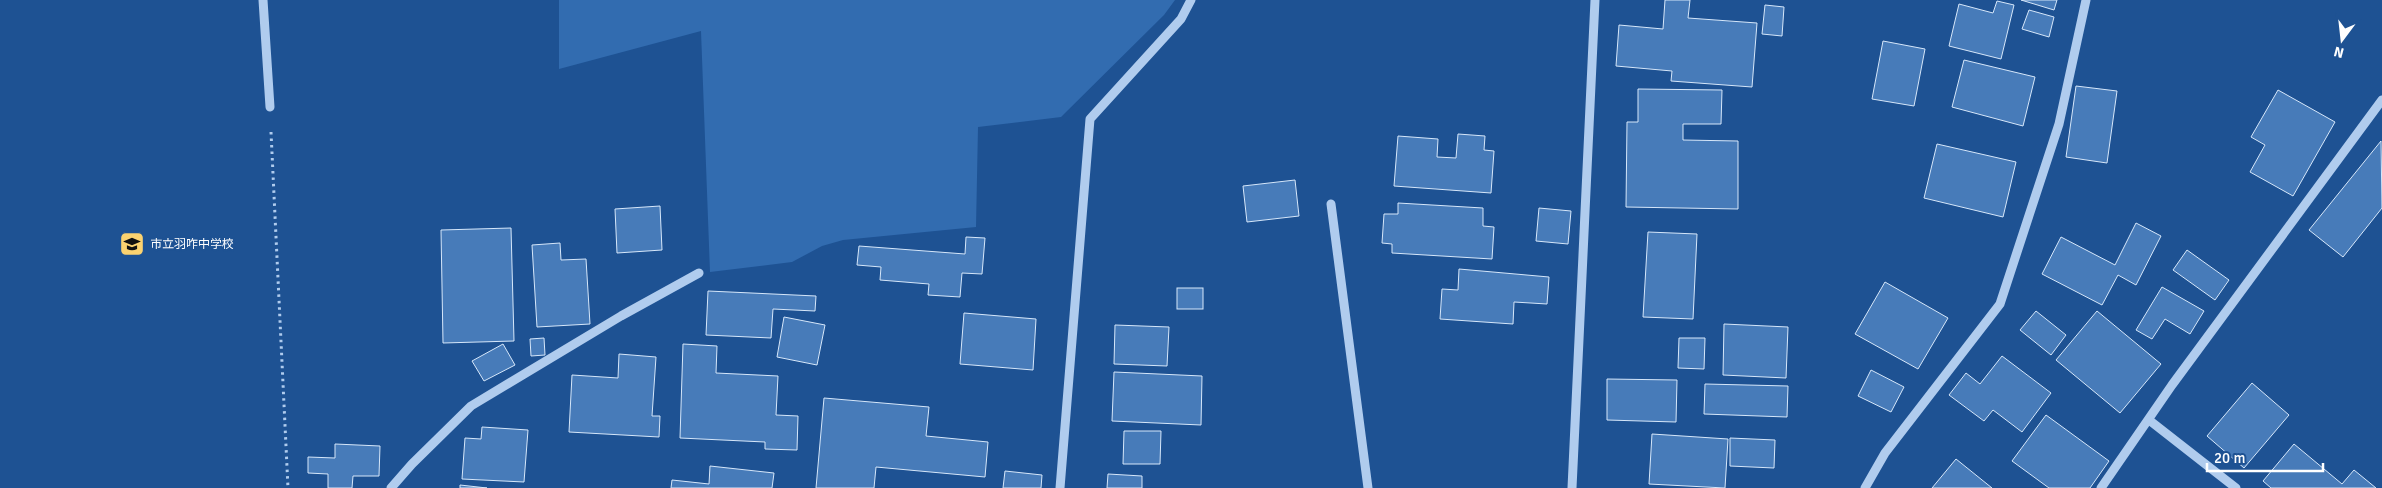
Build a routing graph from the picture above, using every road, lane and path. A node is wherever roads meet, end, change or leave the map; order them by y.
1 (263, 0) edge
2 (1191, 0) edge
3 (1595, 0) edge
4 (2086, 0) edge
5 (2382, 100) edge
6 (270, 107) joint
7 (1331, 204) dead end
8 (699, 273) dead end
9 (2149, 420) junction
10 (288, 488) edge
11 (392, 488) edge
12 (1060, 488) edge
13 (1368, 488) edge
14 (1572, 488) edge
15 (1865, 488) edge
16 (2101, 488) edge
17 (2236, 488) edge

1 - 6 street
2 - 12 street
3 - 14 street
4 - 15 street
5 - 9 street
6 - 10 path
7 - 13 street
8 - 11 street
9 - 16 street
9 - 17 street

